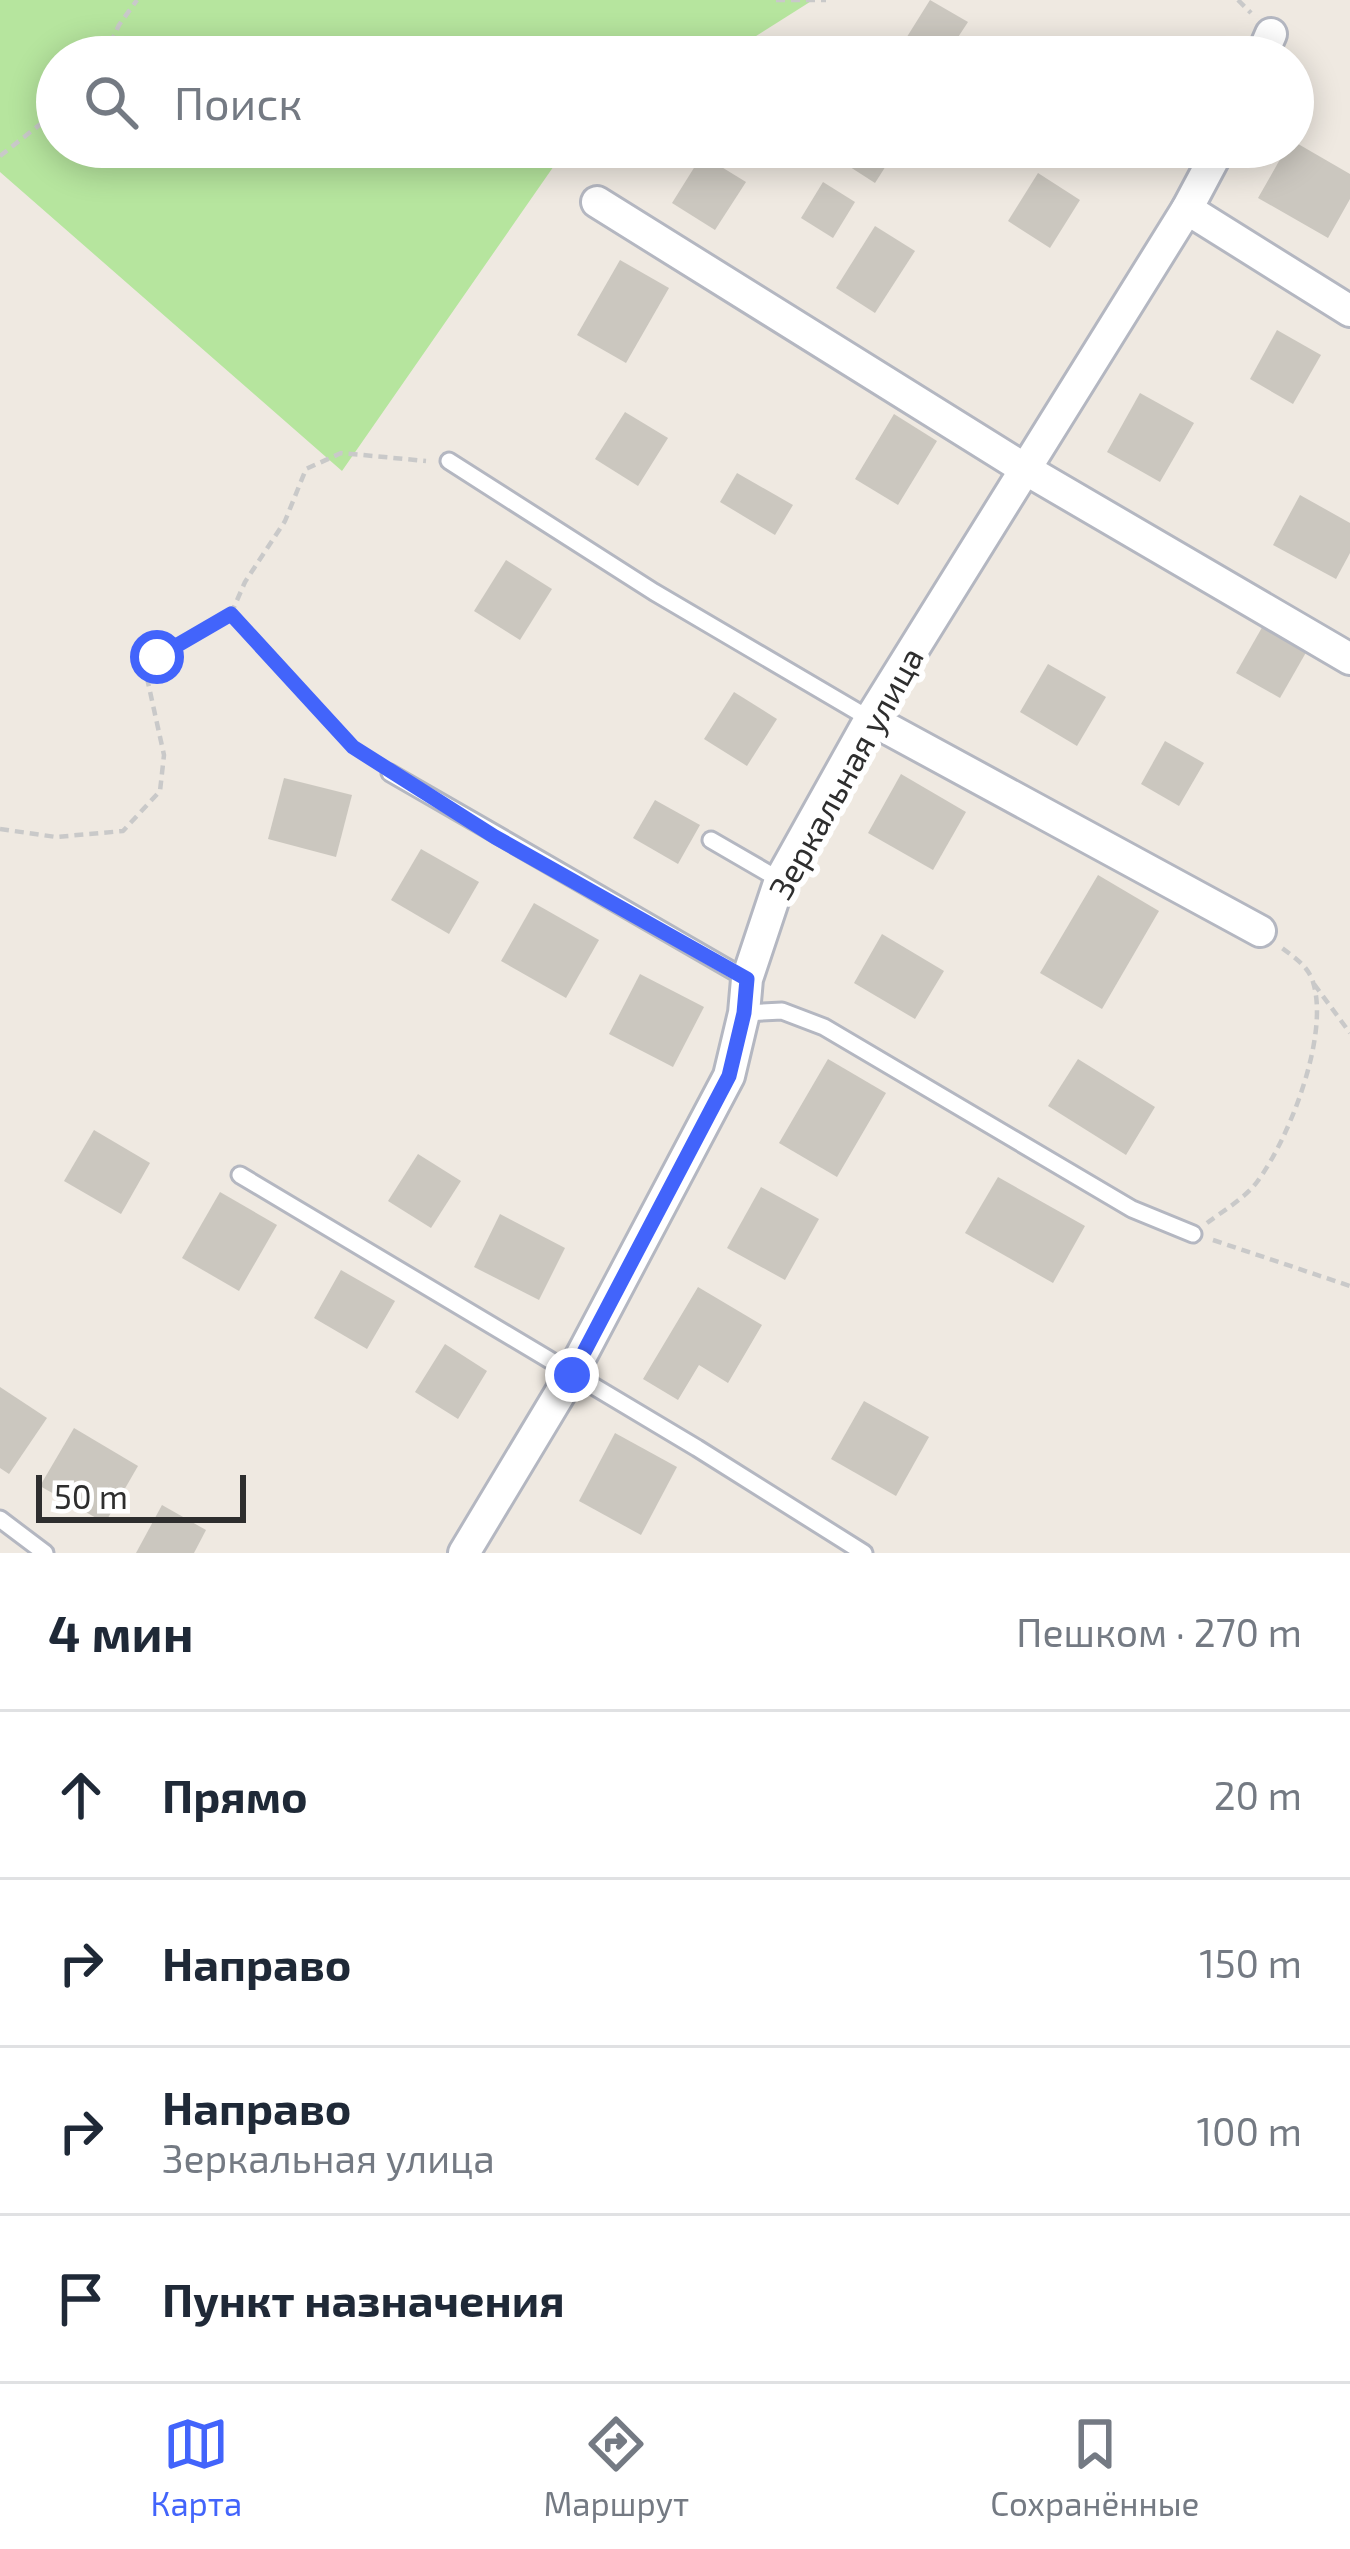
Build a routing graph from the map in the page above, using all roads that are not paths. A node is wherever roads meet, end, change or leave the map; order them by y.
1 (1208, 168) edge
2 (597, 202) dead end
3 (1186, 209) junction
4 (1350, 311) edge
5 (448, 461) road end
6 (1025, 469) junction
7 (1350, 659) edge
8 (871, 719) junction
9 (390, 773) road end
10 (711, 840) dead end
11 (780, 880) junction
12 (1259, 931) road end
13 (747, 979) junction
14 (744, 1013) junction
15 (240, 1175) dead end
16 (1193, 1234) road end
17 (572, 1375) junction
18 (0, 1519) edge
19 (45, 1553) edge
20 (464, 1553) edge
21 (864, 1553) edge

1 - 3 street, Зеркальная улица
2 - 6 street
3 - 4 street
3 - 6 street, Зеркальная улица
5 - 8 lane
6 - 7 street
6 - 8 street, Зеркальная улица
8 - 11 street, Зеркальная улица
8 - 12 street
9 - 13 lane
10 - 11 lane
11 - 13 street, Зеркальная улица
13 - 14 street, Зеркальная улица
14 - 16 lane
14 - 17 street, Зеркальная улица
15 - 17 lane
17 - 20 street, Зеркальная улица
17 - 21 lane
18 - 19 lane

